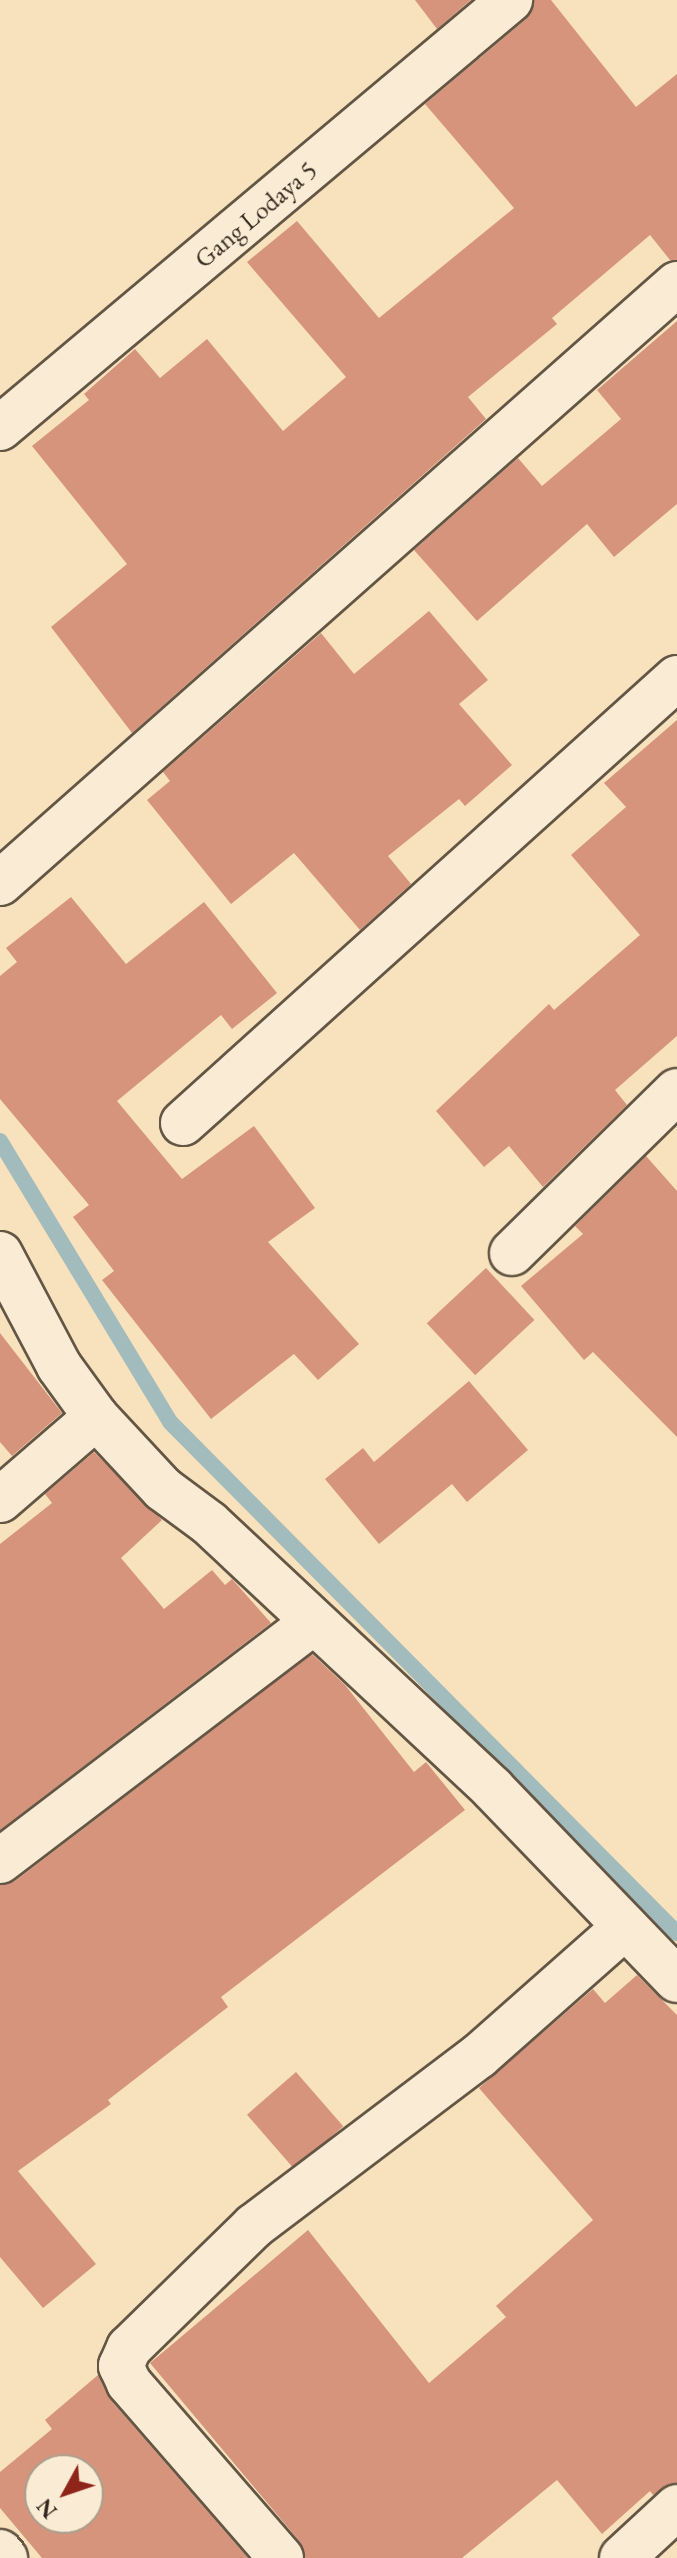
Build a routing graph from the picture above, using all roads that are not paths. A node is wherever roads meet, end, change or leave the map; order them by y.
1 (510, 0) edge
2 (677, 284) edge
3 (0, 428) edge
4 (677, 678) edge
5 (0, 883) edge
6 (677, 1091) edge
7 (183, 1123) dead end
8 (512, 1253) dead end
9 (0, 1254) edge
10 (96, 1417) junction
11 (0, 1500) edge
12 (312, 1623) junction
13 (0, 1861) edge
14 (625, 1927) junction
15 (674, 1971) edge
16 (677, 2507) edge
17 (0, 2552) edge
18 (5, 2558) edge
19 (281, 2558) edge
20 (622, 2558) edge

1 - 3 street, Gang Lodaya 5
2 - 5 street
4 - 7 street
6 - 8 street
9 - 10 street
10 - 11 street
10 - 12 street
12 - 13 street
12 - 14 street
14 - 15 street
14 - 19 street
16 - 20 street
17 - 18 street

